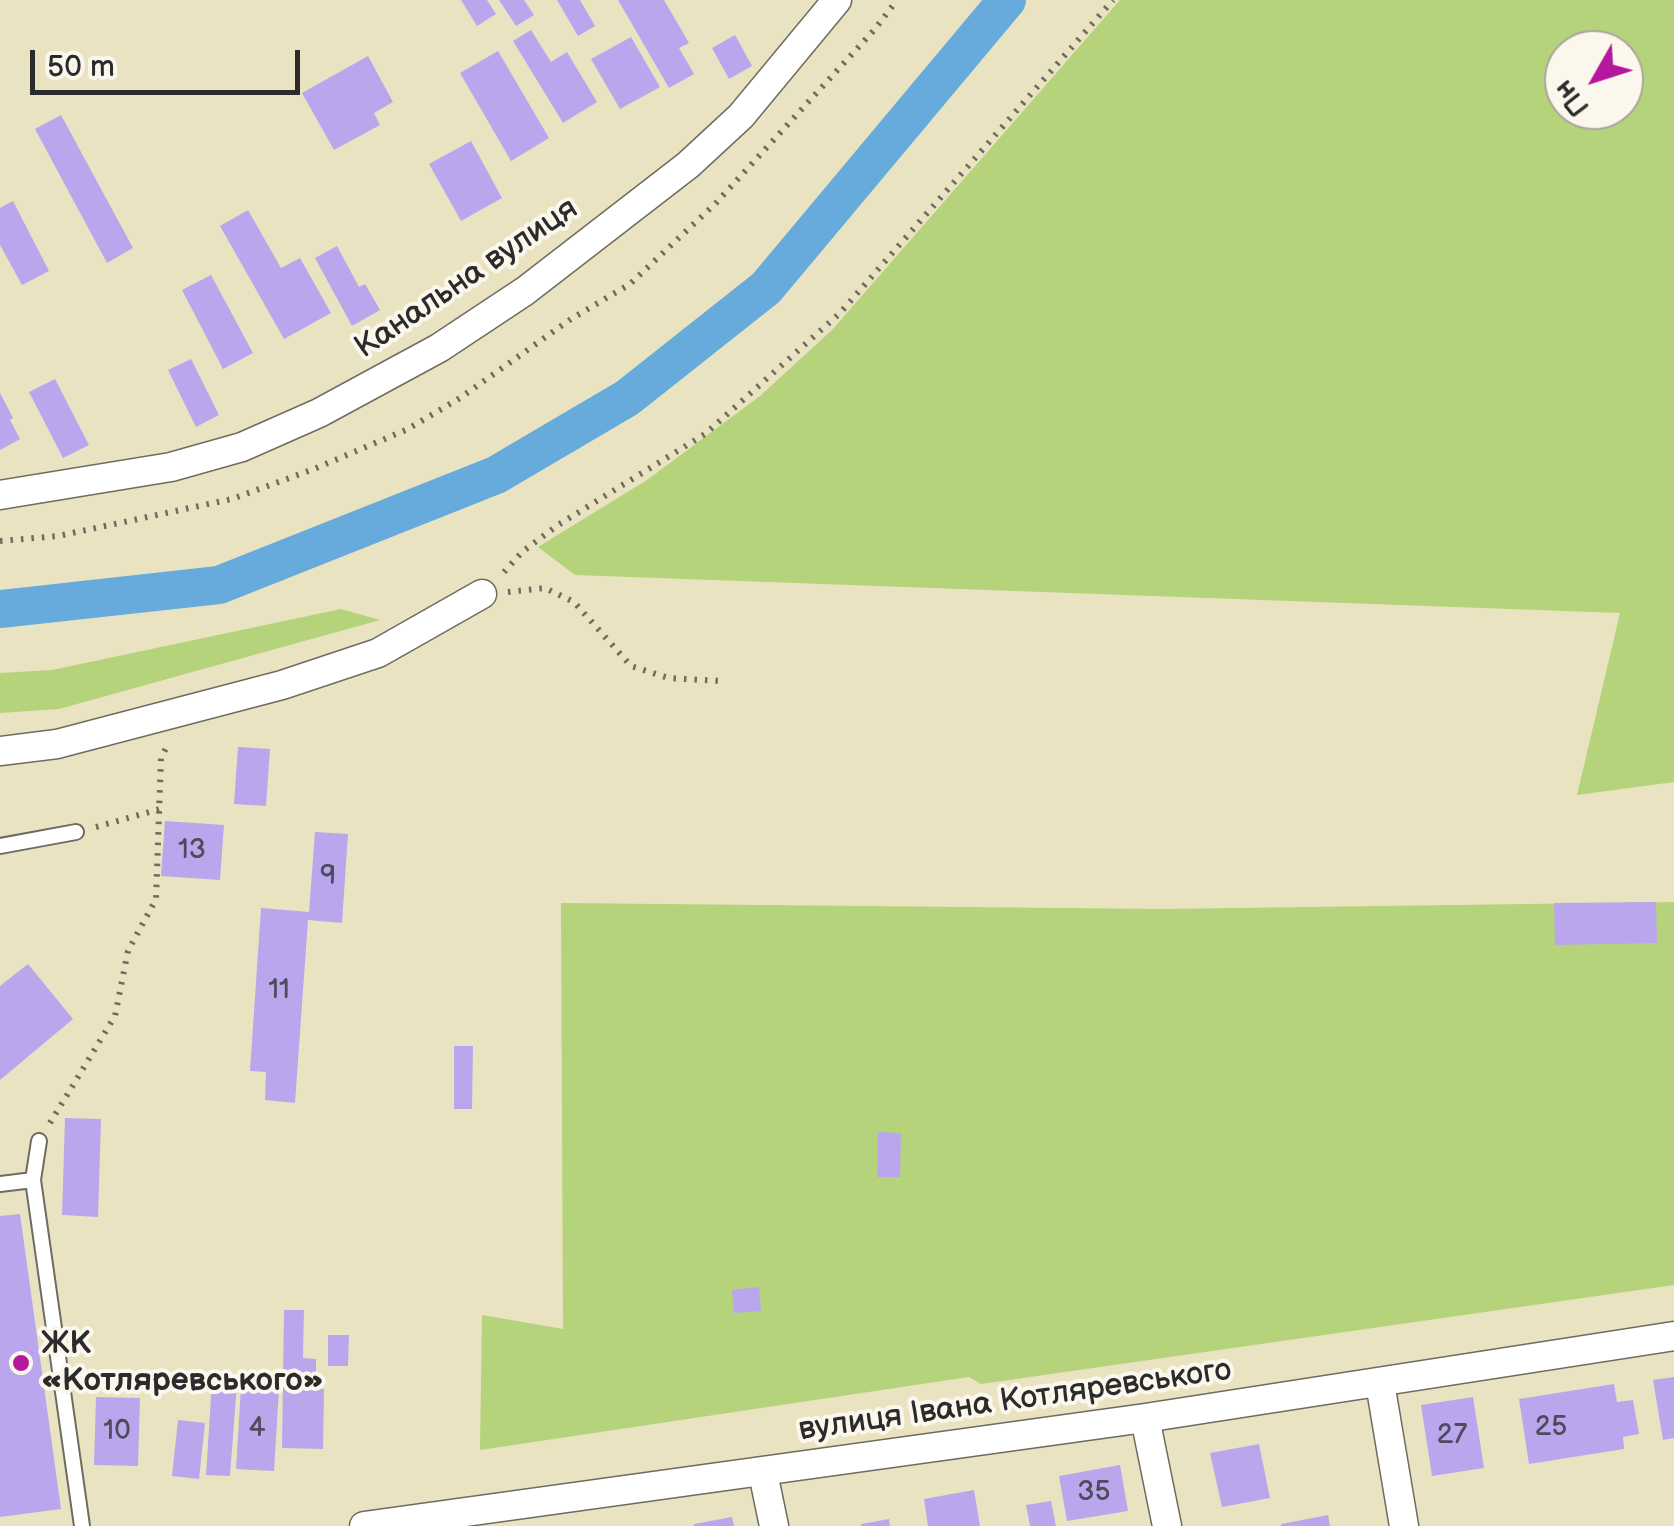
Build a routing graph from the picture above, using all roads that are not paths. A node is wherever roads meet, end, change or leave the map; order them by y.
1 (837, 0) edge
2 (0, 496) edge
3 (482, 594) road end
4 (0, 751) edge
5 (76, 832) road end
6 (0, 846) edge
7 (39, 1141) road end
8 (33, 1180) junction
9 (0, 1184) edge
10 (1674, 1336) edge
11 (1380, 1383) junction
12 (1146, 1418) junction
13 (763, 1473) junction
14 (82, 1526) edge
15 (364, 1526) edge
16 (774, 1526) edge
17 (1167, 1526) edge
18 (1404, 1526) edge

1 - 2 street, Канальна вулиця
3 - 4 street
5 - 6 lane
7 - 8 lane
8 - 9 lane
8 - 14 lane
10 - 11 street, вулиця Івана Котляревського
11 - 12 street, вулиця Івана Котляревського
11 - 18 street
12 - 13 street, вулиця Івана Котляревського
12 - 17 street
13 - 15 street, вулиця Івана Котляревського
13 - 16 street

